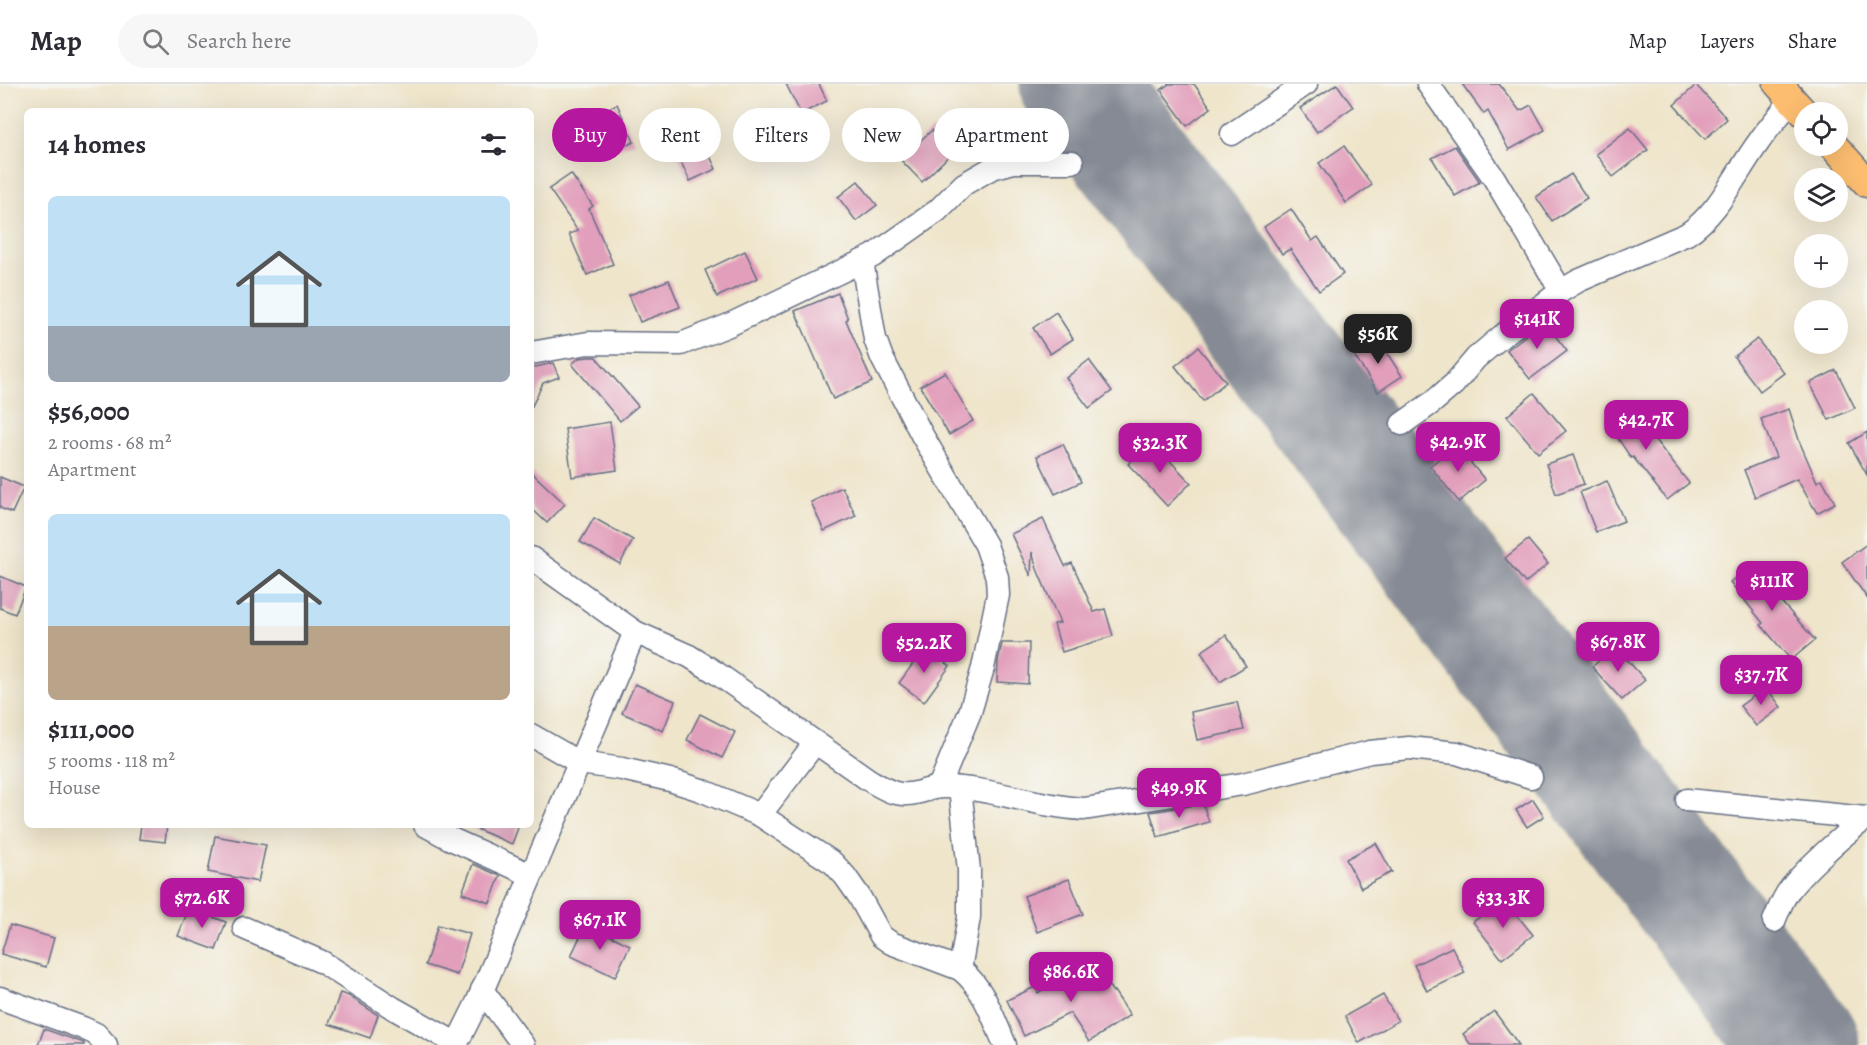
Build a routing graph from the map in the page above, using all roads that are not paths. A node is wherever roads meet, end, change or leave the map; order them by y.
1 (1306, 84) edge
2 (1428, 84) edge
3 (1792, 99) edge
4 (1232, 134) dead end
5 (1843, 156) edge
6 (1072, 162) dead end
7 (1867, 183) edge
8 (862, 261) junction
9 (1561, 291) junction
10 (534, 352) edge
11 (1402, 424) dead end
12 (534, 560) edge
13 (635, 632) junction
14 (534, 737) edge
15 (815, 743) junction
16 (580, 763) junction
17 (1531, 777) dead end
18 (949, 788) junction
19 (1687, 800) dead end
20 (760, 815) junction
21 (1866, 818) edge
22 (431, 828) edge
23 (531, 875) junction
24 (1774, 921) dead end
25 (244, 928) dead end
26 (960, 969) junction
27 (482, 990) junction
28 (0, 998) edge
29 (106, 1045) edge
30 (456, 1045) edge
31 (523, 1045) edge
32 (1005, 1045) edge

1 - 4 street
2 - 9 street
3 - 9 street
5 - 7 main road
6 - 8 street
8 - 10 street
8 - 18 street
9 - 11 street
12 - 13 street
13 - 15 street
13 - 16 street
14 - 16 street
15 - 18 street
15 - 20 street
16 - 20 street
16 - 23 street
17 - 18 street
18 - 26 street
19 - 21 street
20 - 26 street
21 - 24 street
22 - 23 street
23 - 27 street
25 - 30 street
26 - 32 street
27 - 30 street
27 - 31 street
28 - 29 street

